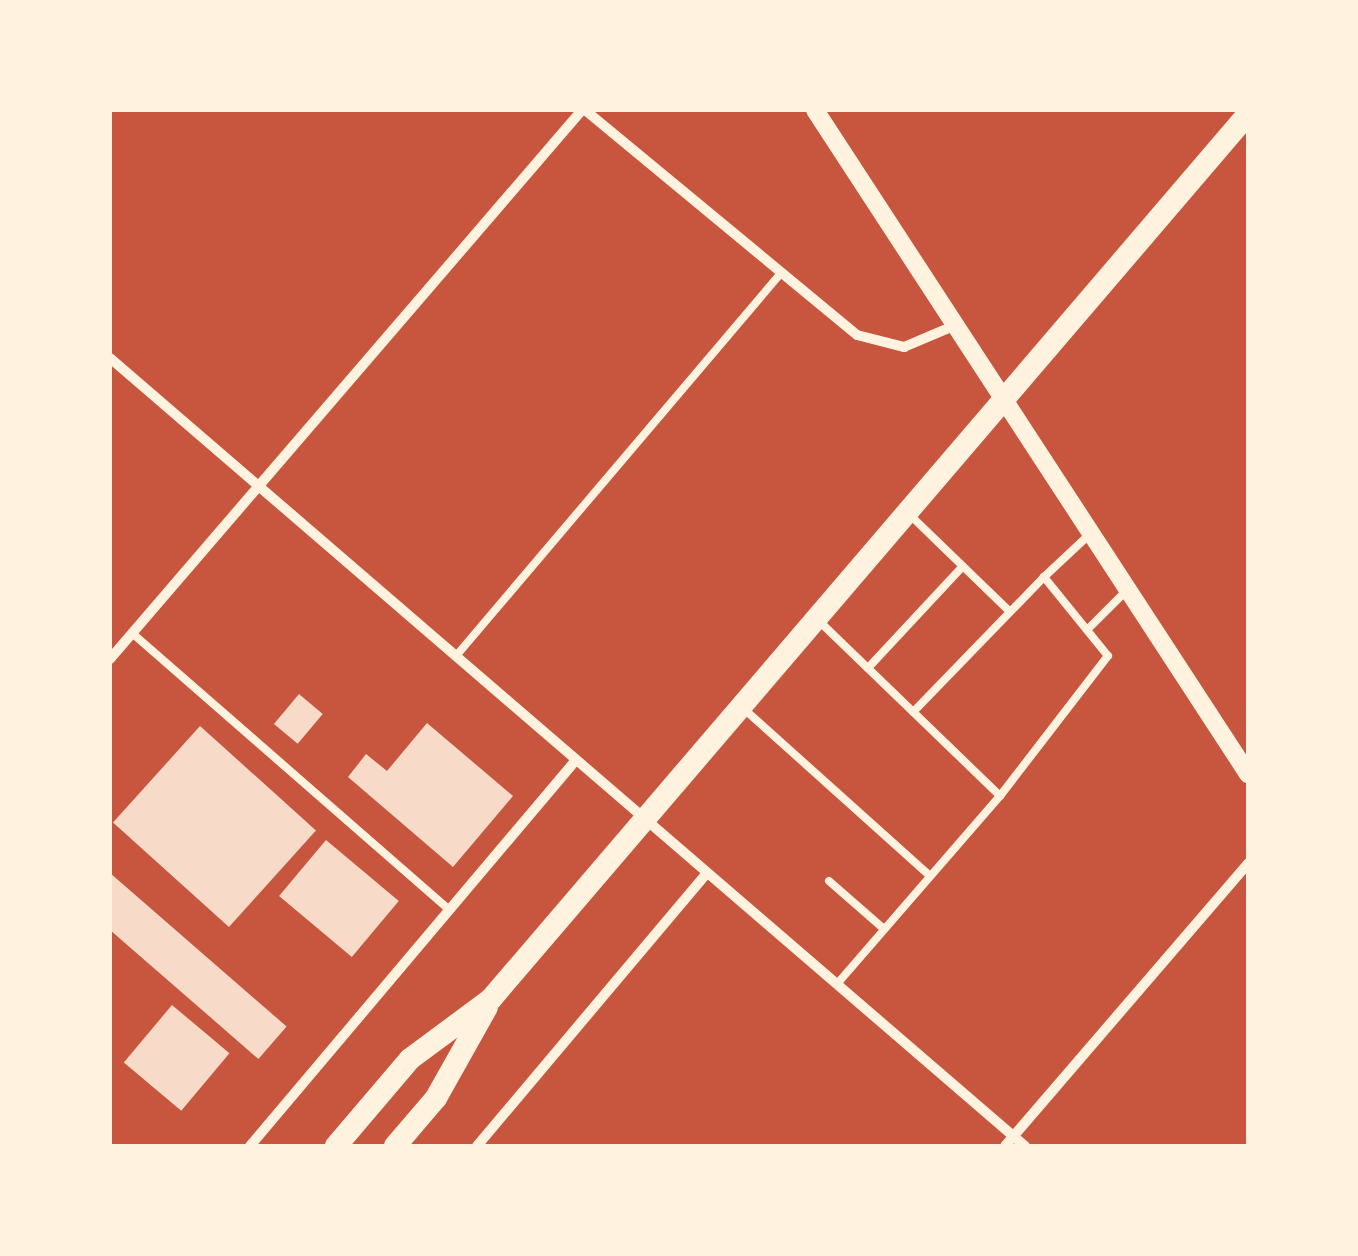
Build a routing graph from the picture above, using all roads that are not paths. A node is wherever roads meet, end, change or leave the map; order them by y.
1 (583, 110) edge
2 (815, 110) edge
3 (1248, 114) edge
4 (781, 273) junction
5 (956, 325) junction
6 (110, 358) edge
7 (1005, 402) junction
8 (258, 486) junction
9 (910, 515) junction
10 (1091, 533) junction
11 (963, 566) junction
12 (1044, 577) junction
13 (1128, 590) junction
14 (1010, 612) junction
15 (820, 621) junction
16 (1087, 630) junction
17 (132, 633) junction
18 (456, 656) junction
19 (110, 659) edge
20 (868, 668) junction
21 (744, 708) junction
22 (913, 712) junction
23 (576, 760) junction
24 (1248, 774) edge
25 (1000, 796) junction
26 (647, 821) junction
27 (1248, 863) edge
28 (708, 872) junction
29 (930, 876) junction
30 (829, 882) dead end
31 (449, 910) junction
32 (884, 930) junction
33 (837, 984) junction
34 (491, 1000) junction
35 (1009, 1141) edge
36 (250, 1146) edge
37 (336, 1146) edge
38 (395, 1146) edge
39 (477, 1146) edge
40 (1025, 1146) edge

1 - 4 street
1 - 8 street
2 - 5 street
3 - 7 main road
4 - 5 street
4 - 18 lane
5 - 7 street
6 - 8 street
7 - 9 main road
7 - 10 street
8 - 17 street
8 - 18 street
9 - 11 lane
9 - 15 main road
10 - 12 lane
10 - 13 street
11 - 14 lane
11 - 20 lane
12 - 14 lane
12 - 16 lane
13 - 16 lane
13 - 24 street
14 - 22 lane
15 - 20 lane
15 - 21 main road
16 - 25 lane
17 - 19 street
17 - 31 lane
18 - 23 street
20 - 22 lane
21 - 26 main road
21 - 29 lane
22 - 25 lane
23 - 26 street
23 - 31 street
25 - 29 lane
26 - 28 street
26 - 34 main road
27 - 35 street
28 - 33 street
28 - 39 street
29 - 32 lane
30 - 32 lane
31 - 36 street
32 - 33 lane
33 - 35 street
34 - 37 main road
34 - 38 main road
35 - 40 street

